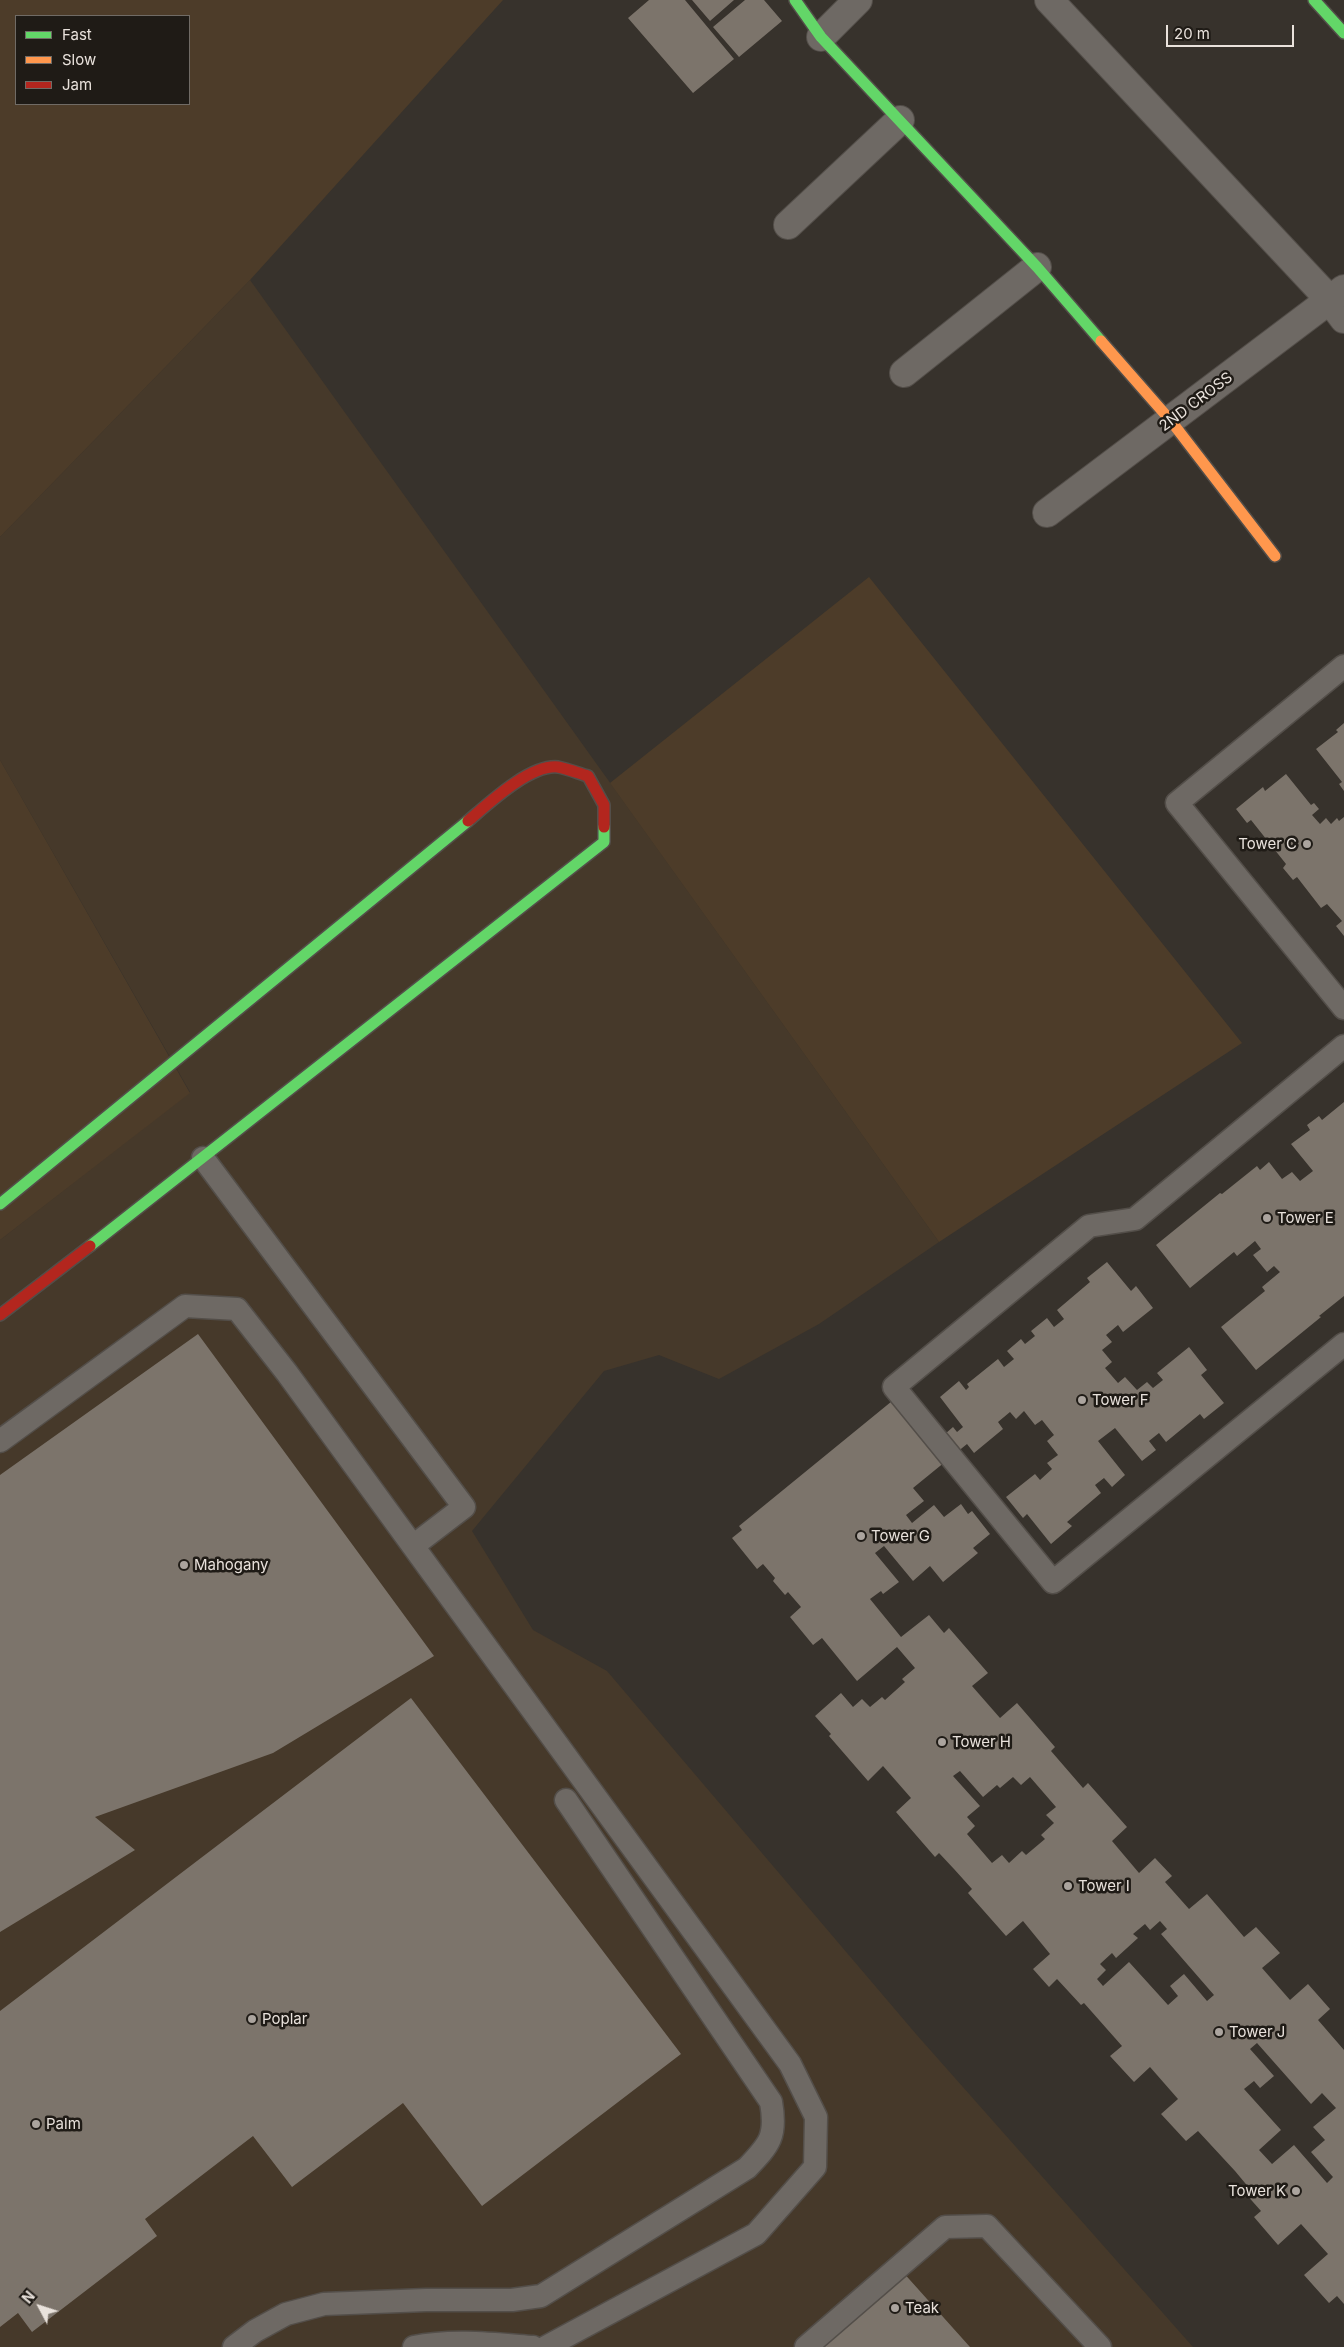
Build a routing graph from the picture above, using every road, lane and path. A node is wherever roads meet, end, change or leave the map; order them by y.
1 (795, 0) edge
2 (858, 0) edge
3 (1049, 0) edge
4 (1314, 0) edge
5 (1344, 33) edge
6 (822, 37) junction
7 (900, 120) junction
8 (788, 225) dead end
9 (1037, 267) junction
10 (1339, 303) edge
11 (904, 373) dead end
12 (1171, 421) junction
13 (1047, 513) dead end
14 (1275, 556) dead end
15 (1344, 666) edge
16 (1344, 1008) edge
17 (1344, 1046) edge
18 (203, 1158) junction
19 (0, 1204) edge
20 (0, 1315) edge
21 (1344, 1344) edge
22 (0, 1441) edge
23 (413, 1546) junction
24 (566, 1800) dead end
25 (265, 2337) edge
26 (234, 2347) edge
27 (414, 2347) edge
28 (533, 2347) edge
29 (546, 2347) edge
30 (806, 2347) edge
31 (1100, 2347) edge

1 - 6 street
2 - 6 street
3 - 10 street
4 - 5 street
6 - 7 street
7 - 8 street
7 - 9 street
9 - 11 street
9 - 12 street
10 - 12 street, 2ND CROSS
12 - 13 street, 2ND CROSS
12 - 14 street
15 - 16 lane
17 - 21 lane
18 - 19 street
18 - 20 street
18 - 23 lane
22 - 23 lane
23 - 29 lane
24 - 25 lane
25 - 26 lane
27 - 28 lane
30 - 31 lane

